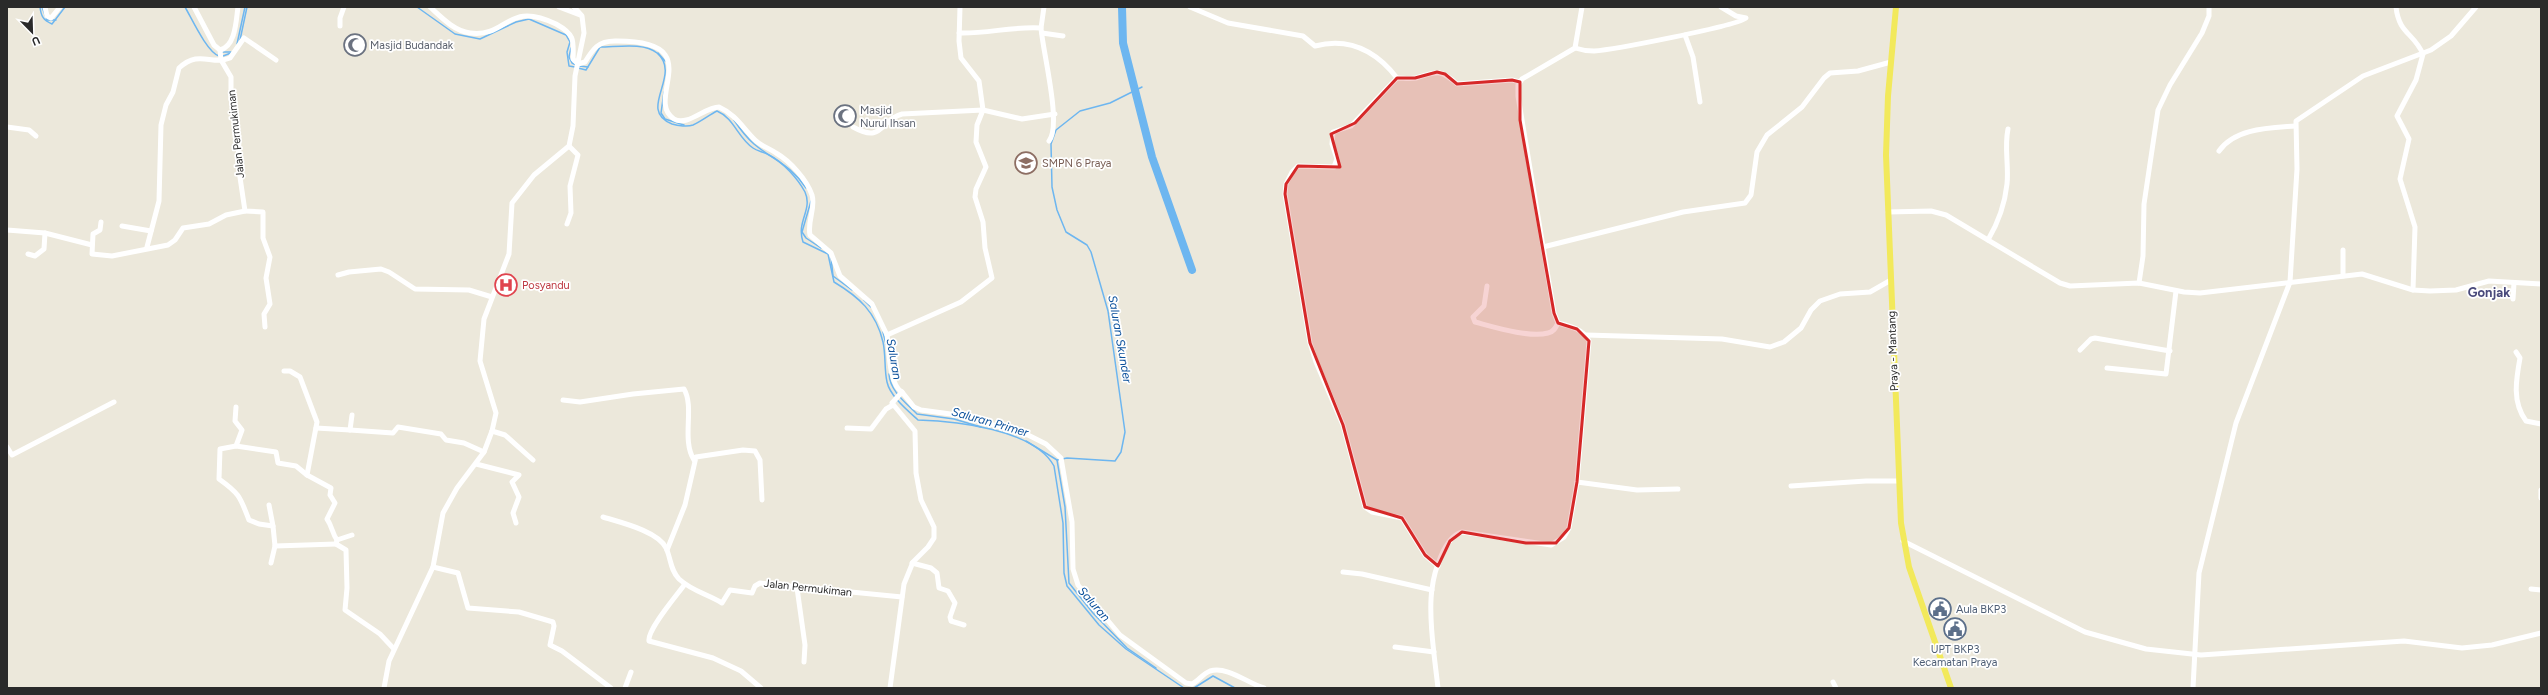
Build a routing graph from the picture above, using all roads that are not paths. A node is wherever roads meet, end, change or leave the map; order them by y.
1 (45, 7) edge
2 (60, 7) edge
3 (194, 7) edge
4 (238, 7) edge
5 (344, 7) edge
6 (430, 7) edge
7 (559, 7) edge
8 (574, 7) edge
9 (960, 7) edge
10 (1044, 7) edge
11 (1190, 7) edge
12 (1582, 7) edge
13 (1721, 7) edge
14 (1896, 7) edge
15 (2209, 7) edge
16 (2396, 7) edge
17 (2476, 7) edge
18 (582, 16) junction
19 (340, 26) dead end
20 (1041, 31) junction
21 (959, 33) junction
22 (1685, 35) junction
23 (1063, 36) dead end
24 (1575, 48) junction
25 (220, 50) junction
26 (2423, 54) junction
27 (221, 59) junction
28 (276, 60) dead end
29 (1891, 62) junction
30 (578, 65) junction
31 (1397, 78) junction
32 (1520, 82) junction
33 (1700, 102) dead end
34 (983, 110) junction
35 (1055, 114) junction
36 (2296, 126) junction
37 (7, 127) edge
38 (853, 127) dead end
39 (2008, 129) dead end
40 (36, 136) dead end
41 (1049, 141) dead end
42 (569, 146) junction
43 (2219, 151) dead end
44 (245, 211) junction
45 (1888, 212) junction
46 (101, 222) dead end
47 (567, 224) dead end
48 (122, 226) dead end
49 (7, 230) edge
50 (151, 231) junction
51 (45, 233) junction
52 (1988, 240) junction
53 (92, 245) junction
54 (147, 247) junction
55 (1543, 247) junction
56 (2343, 250) dead end
57 (28, 254) dead end
58 (338, 275) dead end
59 (2343, 276) junction
60 (1891, 280) junction
61 (2290, 282) junction
62 (2139, 283) junction
63 (2514, 283) junction
64 (2541, 284) edge
65 (1487, 286) dead end
66 (2413, 290) junction
67 (2176, 291) junction
68 (492, 297) junction
69 (2512, 299) dead end
70 (1558, 322) junction
71 (265, 327) dead end
72 (887, 335) junction
73 (1586, 335) junction
74 (2080, 350) dead end
75 (2170, 351) junction
76 (2516, 352) dead end
77 (2107, 368) dead end
78 (284, 371) dead end
79 (901, 393) junction
80 (563, 400) dead end
81 (114, 402) dead end
82 (892, 403) junction
83 (236, 407) dead end
84 (352, 415) dead end
85 (2541, 424) edge
86 (316, 428) junction
87 (847, 428) dead end
88 (350, 430) junction
89 (492, 431) junction
90 (236, 446) junction
91 (7, 447) edge
92 (484, 452) junction
93 (533, 460) dead end
94 (694, 460) junction
95 (476, 464) junction
96 (307, 475) junction
97 (1898, 481) junction
98 (1577, 482) junction
99 (1791, 486) dead end
100 (1678, 489) dead end
101 (2541, 490) edge
102 (2541, 498) edge
103 (762, 500) dead end
104 (269, 505) dead end
105 (603, 517) dead end
106 (516, 523) dead end
107 (273, 526) junction
108 (352, 535) dead end
109 (1903, 541) junction
110 (337, 542) junction
111 (276, 546) junction
112 (667, 550) junction
113 (271, 563) dead end
114 (912, 563) junction
115 (1438, 566) junction
116 (433, 567) junction
117 (1343, 572) dead end
118 (685, 584) junction
119 (797, 588) junction
120 (2531, 588) dead end
121 (1432, 590) junction
122 (2541, 590) edge
123 (902, 597) junction
124 (964, 624) dead end
125 (2541, 633) edge
126 (1395, 647) dead end
127 (394, 649) junction
128 (1434, 652) junction
129 (2195, 655) junction
130 (804, 662) dead end
131 (631, 672) dead end
132 (1833, 682) dead end
133 (384, 688) edge
134 (611, 688) edge
135 (625, 688) edge
136 (761, 688) edge
137 (890, 688) edge
138 (1264, 688) edge
139 (1438, 688) edge
140 (1836, 688) edge
141 (1951, 688) edge
142 (2193, 688) edge

1 - 2 street
3 - 25 street
4 - 25 street
5 - 19 street
6 - 30 street
7 - 18 street
8 - 18 street
9 - 21 street
10 - 20 street
11 - 31 street
12 - 24 street
13 - 22 street
14 - 29 main road, Praya - Mantang
15 - 62 street
16 - 26 street
17 - 26 street
18 - 30 street
20 - 21 street
20 - 23 street
20 - 35 street
21 - 34 street
22 - 24 street
22 - 33 street
24 - 32 street
25 - 27 street, Jalan Permukiman
26 - 36 street
26 - 66 street
27 - 28 street
27 - 44 street, Jalan Permukiman
27 - 50 street
29 - 45 main road, Praya - Mantang
29 - 55 street
30 - 42 street
30 - 72 street
31 - 32 street
31 - 115 street
32 - 55 street
34 - 35 street
34 - 38 street
34 - 72 street
35 - 41 street
36 - 43 street
36 - 61 street
37 - 40 street
39 - 52 street
42 - 47 street
42 - 68 street
44 - 54 street
44 - 71 street
45 - 52 street
45 - 60 main road, Praya - Mantang
46 - 53 street
48 - 50 street
49 - 51 street
50 - 54 street
51 - 53 street
51 - 57 street
52 - 62 street
53 - 54 street
55 - 70 street
56 - 59 street
58 - 68 street
59 - 61 street
59 - 66 street
60 - 73 street
60 - 97 main road, Praya - Mantang
61 - 67 street
61 - 129 street
62 - 67 street
63 - 64 street
63 - 66 street
63 - 69 street
65 - 70 street
67 - 75 street
68 - 89 street
70 - 73 street
72 - 79 street
73 - 98 street
74 - 75 street
75 - 77 street
76 - 85 street
78 - 86 street
79 - 82 street
79 - 138 street
80 - 94 street
81 - 91 street
82 - 87 street
82 - 114 street
83 - 90 street
84 - 88 street
86 - 88 street
86 - 96 street
88 - 92 street
89 - 92 street
89 - 93 street
90 - 96 street
90 - 107 street
92 - 95 street
94 - 103 street
94 - 112 street
95 - 106 street
95 - 116 street
96 - 110 street
97 - 99 street
97 - 109 main road, Praya - Mantang
98 - 100 street
98 - 115 street
101 - 102 street
104 - 107 street
105 - 112 street, Jalan Permukiman
107 - 111 street
108 - 110 street
109 - 129 street
109 - 141 main road, Praya - Mantang
110 - 111 street
110 - 127 street
111 - 113 street
112 - 118 street, Jalan Permukiman
114 - 123 street
114 - 124 street
115 - 121 street
116 - 127 street
116 - 134 street
117 - 121 street
118 - 119 street, Jalan Permukiman
118 - 136 street
119 - 123 street, Jalan Permukiman
119 - 130 street
120 - 122 street
121 - 128 street
123 - 137 street
125 - 129 street
126 - 128 street
127 - 133 street
128 - 139 street
129 - 142 street
131 - 135 street
132 - 140 street

